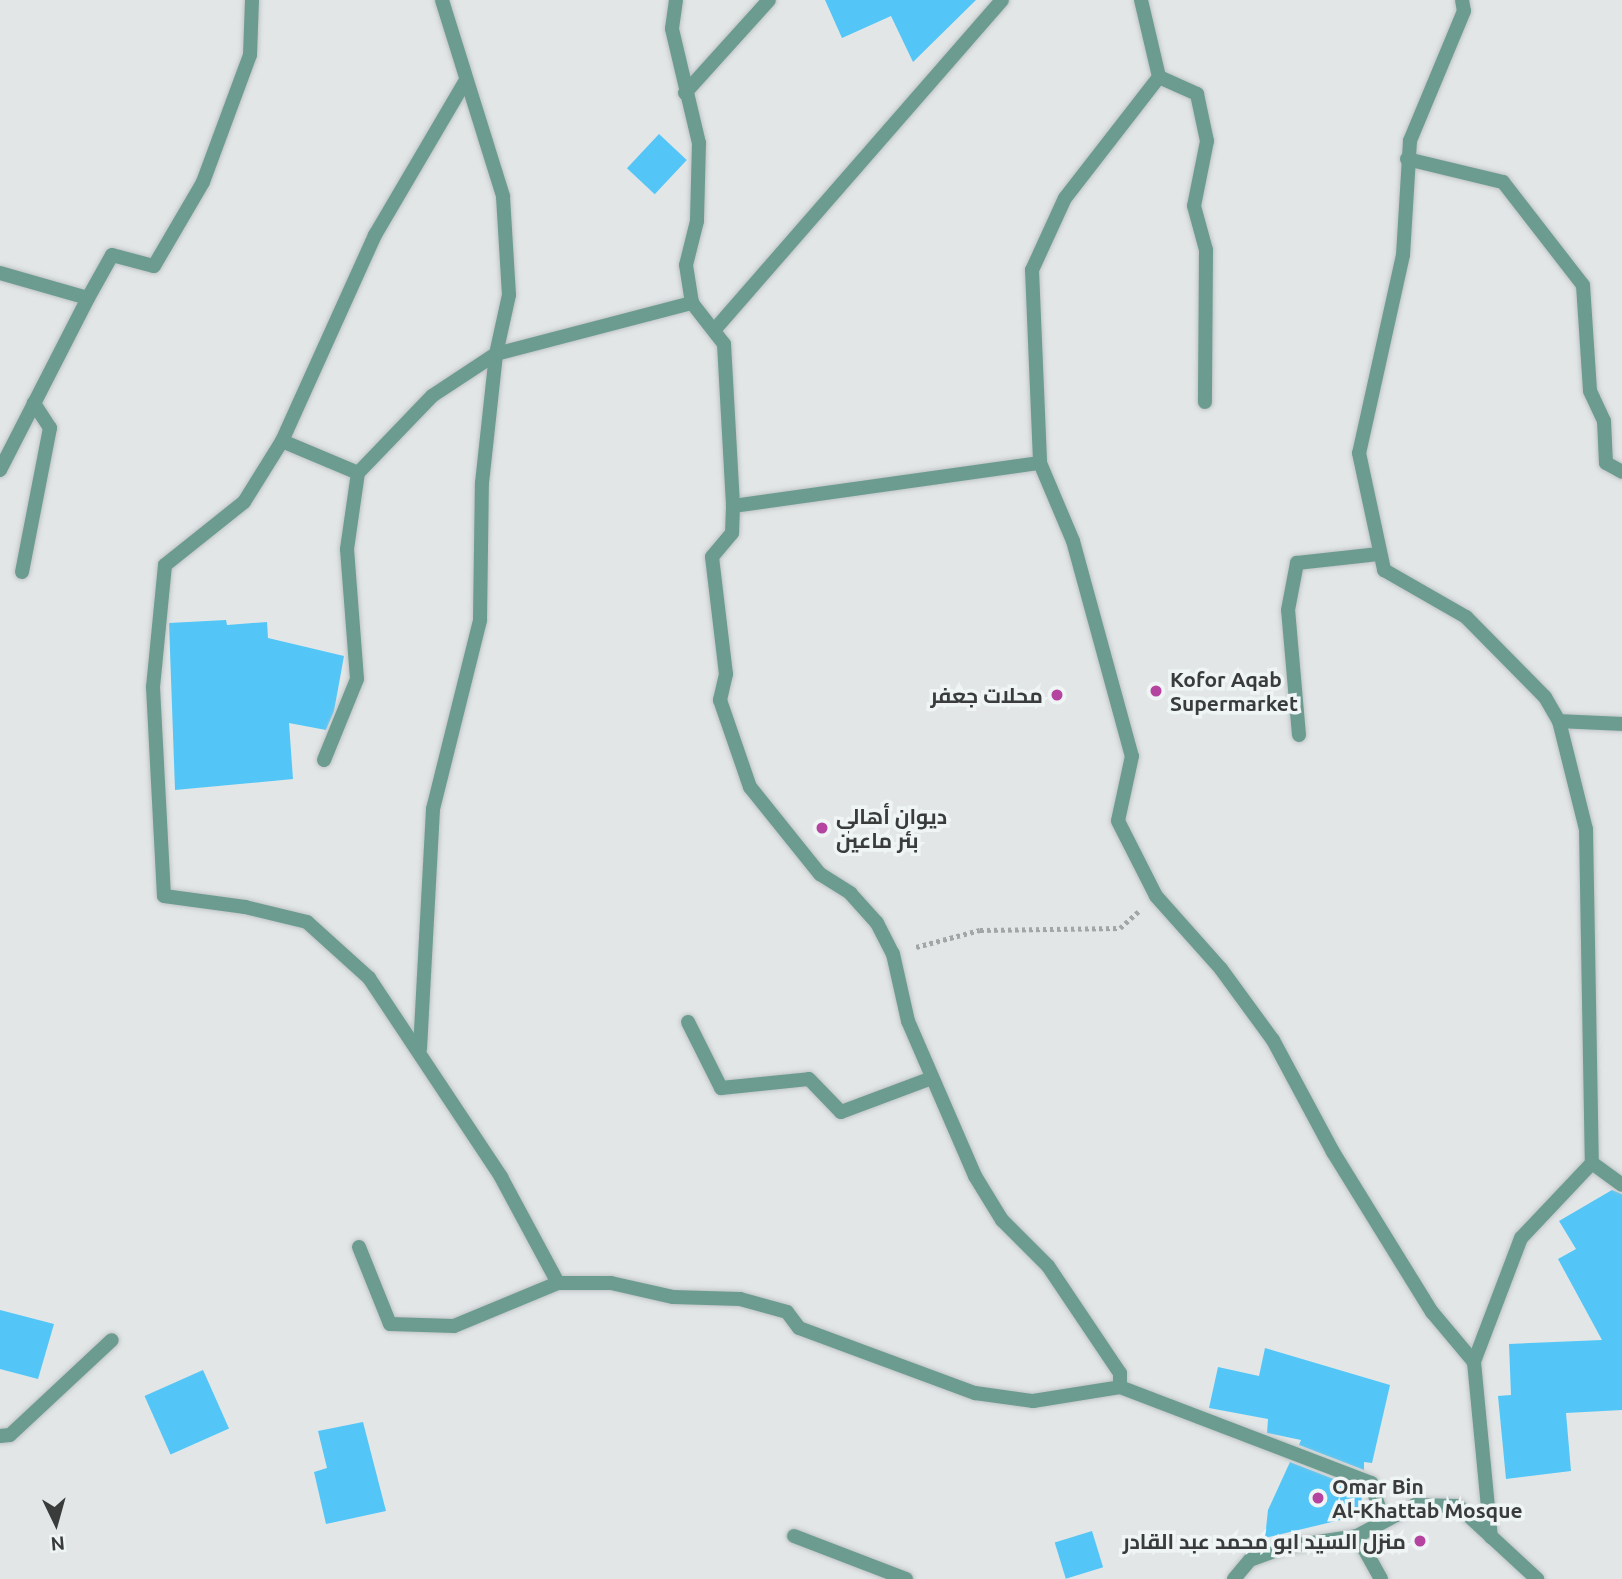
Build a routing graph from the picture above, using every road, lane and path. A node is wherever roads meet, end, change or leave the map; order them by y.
1 (252, 0) edge
2 (442, 0) edge
3 (676, 0) edge
4 (769, 0) edge
5 (1002, 0) edge
6 (1142, 0) edge
7 (1462, 0) edge
8 (989, 6) edge
9 (1159, 77) junction
10 (466, 80) junction
11 (685, 93) junction
12 (1407, 159) junction
13 (0, 273) edge
14 (88, 298) junction
15 (692, 303) junction
16 (716, 328) junction
17 (496, 354) junction
18 (1205, 402) dead end
19 (34, 403) junction
20 (282, 441) junction
21 (1040, 463) junction
22 (0, 470) edge
23 (1622, 472) edge
24 (358, 473) junction
25 (733, 506) junction
26 (1380, 554) junction
27 (22, 572) dead end
28 (1559, 721) junction
29 (1622, 723) edge
30 (1299, 735) dead end
31 (324, 760) dead end
32 (1157, 896) junction
33 (893, 954) junction
34 (688, 1022) dead end
35 (420, 1049) junction
36 (932, 1078) junction
37 (1592, 1163) junction
38 (1622, 1185) edge
39 (359, 1247) dead end
40 (558, 1283) junction
41 (112, 1340) dead end
42 (1474, 1362) junction
43 (1120, 1387) junction
44 (0, 1436) edge
45 (1383, 1520) junction
46 (794, 1536) dead end
47 (1357, 1536) junction
48 (1491, 1537) junction
49 (906, 1579) edge
50 (1234, 1579) edge
51 (1381, 1579) edge
52 (1537, 1579) edge

1 - 14 street
2 - 10 street
3 - 11 street
4 - 11 street
5 - 8 street
6 - 9 street
7 - 12 street
8 - 16 street
9 - 18 street
9 - 21 street
10 - 17 street
10 - 20 street
11 - 15 street
12 - 23 street
12 - 26 street
13 - 14 street
14 - 19 street
15 - 16 street
15 - 17 street
16 - 25 street
17 - 24 street
17 - 35 street
19 - 22 street
19 - 27 street
20 - 24 street
20 - 35 street
21 - 25 street
21 - 32 street
24 - 31 street
25 - 33 street
26 - 28 street
26 - 30 street
28 - 29 street
28 - 37 street
32 - 33 path
32 - 42 street
33 - 36 street
34 - 36 street
35 - 40 street
36 - 43 street
37 - 38 street
37 - 42 street
39 - 40 street
40 - 43 street
41 - 44 street
42 - 48 street
43 - 45 street
45 - 47 street
45 - 48 street
46 - 49 street
47 - 50 street
47 - 51 street
48 - 52 street

